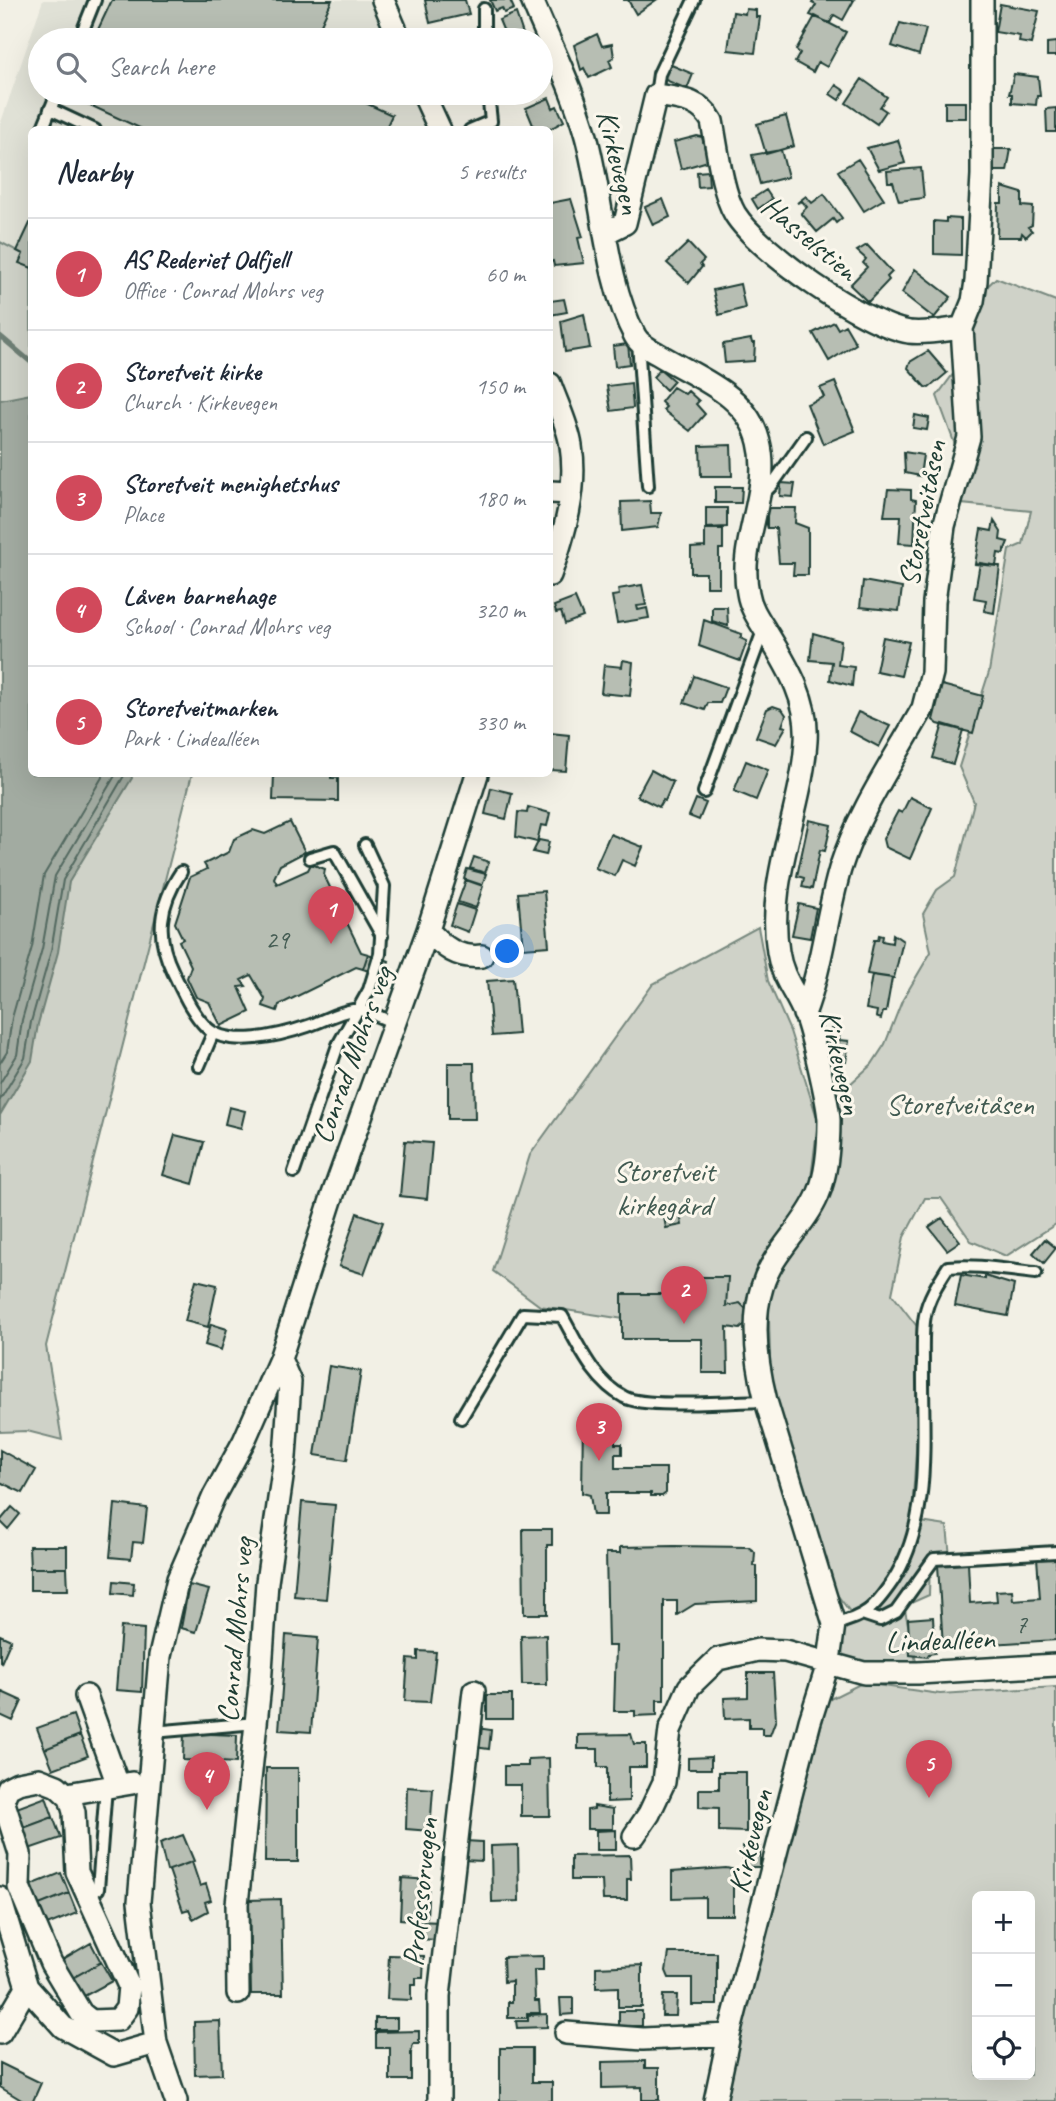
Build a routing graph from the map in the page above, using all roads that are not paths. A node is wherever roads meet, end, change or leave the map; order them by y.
1 (95, 0) edge
2 (383, 0) edge
3 (532, 0) edge
4 (694, 0) edge
5 (982, 0) edge
6 (484, 9) dead end
7 (84, 28) edge
8 (395, 28) edge
9 (484, 28) edge
10 (543, 28) edge
11 (553, 53) edge
12 (656, 95) junction
13 (52, 105) edge
14 (429, 105) edge
15 (490, 105) edge
16 (51, 109) junction
17 (492, 125) edge
18 (44, 126) edge
19 (87, 126) edge
20 (438, 126) edge
21 (607, 232) junction
22 (962, 328) junction
23 (638, 342) junction
24 (553, 393) edge
25 (806, 437) dead end
26 (648, 486) dead end
27 (560, 493) edge
28 (759, 496) junction
29 (553, 565) edge
30 (764, 628) junction
31 (476, 777) edge
32 (704, 792) dead end
33 (365, 845) dead end
34 (310, 858) dead end
35 (181, 872) dead end
36 (428, 930) junction
37 (383, 938) junction
38 (482, 956) dead end
39 (356, 1010) junction
40 (804, 1014) junction
41 (394, 1023) junction
42 (214, 1033) junction
43 (199, 1066) dead end
44 (294, 1172) dead end
45 (1036, 1273) dead end
46 (280, 1359) junction
47 (766, 1401) junction
48 (461, 1418) dead end
49 (1056, 1552) edge
50 (865, 1615) junction
51 (834, 1624) junction
52 (829, 1661) junction
53 (1056, 1665) edge
54 (474, 1691) dead end
55 (86, 1696) dead end
56 (256, 1723) junction
57 (153, 1732) junction
58 (112, 1786) junction
59 (147, 1792) junction
60 (67, 1794) junction
61 (634, 1836) dead end
62 (87, 1895) junction
63 (0, 1898) edge
64 (27, 1987) junction
65 (238, 1993) dead end
66 (566, 2033) dead end
67 (0, 2034) edge
68 (729, 2035) junction
69 (156, 2043) junction
70 (176, 2101) edge
71 (439, 2101) edge
72 (715, 2101) edge

1 - 7 lane
2 - 8 street
3 - 10 street, Kirkevegen
4 - 12 lane
5 - 22 street, Storetveitåsen
6 - 9 lane
11 - 21 street, Kirkevegen
12 - 21 street
12 - 22 street, Hasselstien
13 - 16 lane
14 - 20 street
15 - 17 lane
16 - 18 lane
16 - 19 lane
21 - 23 street, Kirkevegen
22 - 40 street, Storetveitåsen
23 - 26 lane, Kirkevegen
23 - 28 street, Kirkevegen
24 - 27 street
25 - 28 lane
27 - 29 street
28 - 30 street, Kirkevegen
30 - 32 lane
30 - 40 street, Kirkevegen
31 - 36 street, Conrad Mohrs veg
33 - 37 lane
34 - 37 lane
35 - 42 lane
36 - 38 street
36 - 41 street, Conrad Mohrs veg
37 - 39 lane
39 - 41 lane
39 - 42 lane
39 - 44 lane
40 - 47 street, Kirkevegen
41 - 46 street, Conrad Mohrs veg
42 - 43 lane
45 - 50 lane
46 - 56 street, Conrad Mohrs veg
46 - 57 street, Conrad Mohrs veg
47 - 48 lane
47 - 51 street, Kirkevegen
49 - 50 lane, Lindealléen
50 - 51 lane
51 - 52 street, Kirkevegen
52 - 53 street, Lindealléen
52 - 61 street
52 - 68 street, Kirkevegen
54 - 71 street, Professorvegen
55 - 58 street
56 - 57 lane
56 - 65 street, Conrad Mohrs veg
57 - 59 street, Conrad Mohrs veg
58 - 59 street
58 - 60 street
58 - 62 lane
59 - 69 street, Conrad Mohrs veg
60 - 62 street
60 - 62 street
63 - 64 street
64 - 67 street
64 - 69 street
66 - 68 street
68 - 72 street, Kirkevegen
69 - 70 street, Conrad Mohrs veg

